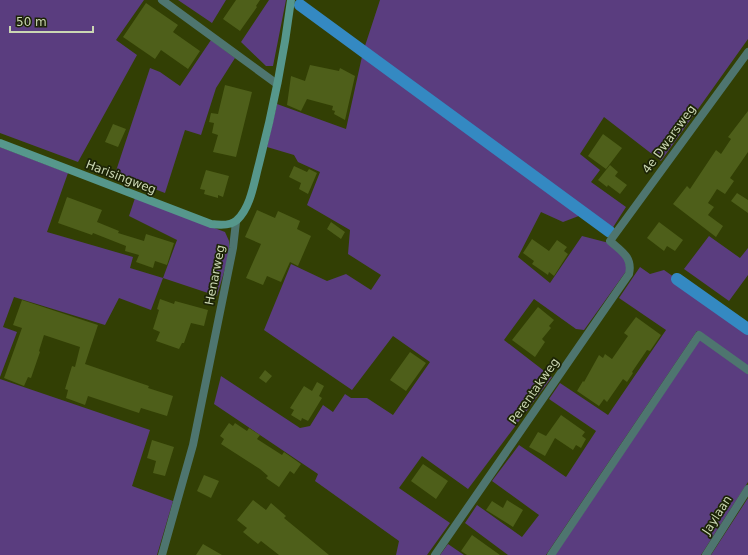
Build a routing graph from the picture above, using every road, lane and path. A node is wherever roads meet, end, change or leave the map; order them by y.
1 (162, 0) edge
2 (291, 0) edge
3 (748, 52) edge
4 (277, 84) junction
5 (0, 142) edge
6 (236, 222) junction
7 (610, 241) joint
8 (748, 370) edge
9 (748, 489) edge
10 (162, 555) edge
11 (435, 555) edge
12 (551, 555) edge
13 (706, 555) edge

1 - 4 street
2 - 4 street, Henarweg
3 - 7 street, 4e Dwarsweg
4 - 6 street, Henarweg
5 - 6 street, Harisingweg
6 - 10 street, Henarweg
7 - 11 street, Perentakweg
8 - 12 street
9 - 13 street, Jaylaan

